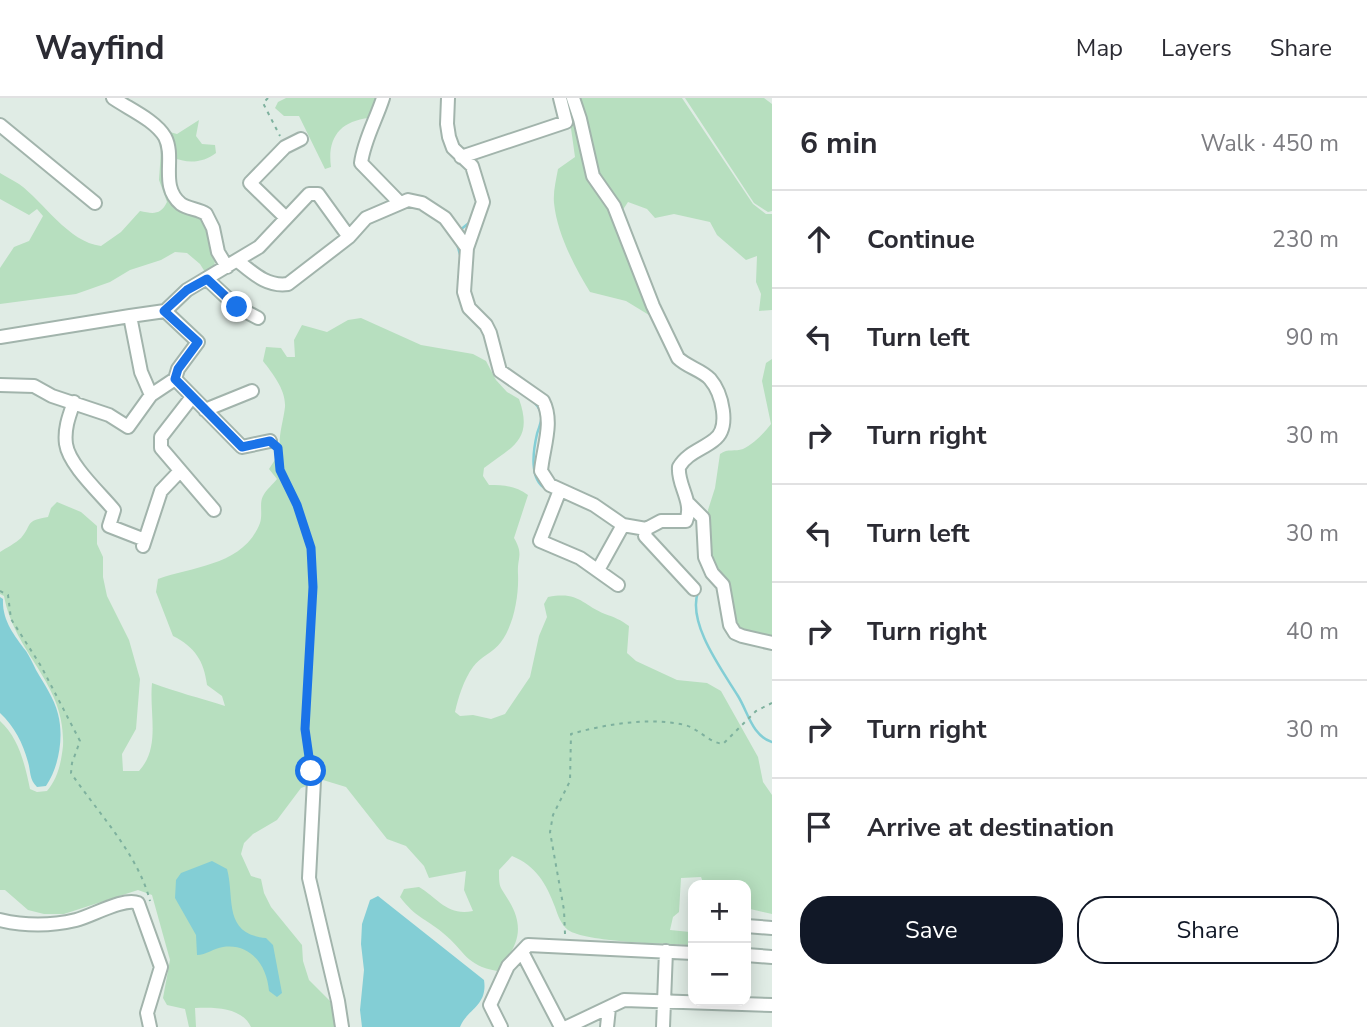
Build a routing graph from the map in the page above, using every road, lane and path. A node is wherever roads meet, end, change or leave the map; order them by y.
1 (113, 98) edge
2 (268, 98) edge
3 (383, 98) edge
4 (448, 98) edge
5 (560, 98) edge
6 (573, 98) edge
7 (0, 125) edge
8 (301, 139) dead end
9 (285, 147) junction
10 (461, 157) junction
11 (399, 202) junction
12 (95, 203) dead end
13 (285, 217) junction
14 (349, 237) junction
15 (467, 248) junction
16 (232, 264) junction
17 (207, 279) junction
18 (164, 311) junction
19 (130, 316) junction
20 (258, 318) dead end
21 (0, 337) edge
22 (175, 379) junction
23 (0, 385) edge
24 (252, 391) dead end
25 (151, 395) junction
26 (192, 397) junction
27 (74, 401) junction
28 (205, 410) junction
29 (270, 441) joint
30 (180, 471) junction
31 (560, 490) junction
32 (688, 503) junction
33 (214, 510) dead end
34 (623, 525) junction
35 (646, 529) junction
36 (598, 570) junction
37 (618, 585) dead end
38 (694, 589) dead end
39 (0, 591) edge
40 (772, 643) edge
41 (772, 703) edge
42 (314, 780) joint
43 (152, 912) dead end
44 (0, 920) edge
45 (751, 926) edge
46 (772, 928) edge
47 (565, 946) junction
48 (666, 951) junction
49 (522, 952) junction
50 (688, 953) edge
51 (751, 956) edge
52 (772, 957) edge
53 (664, 1001) junction
54 (772, 1005) edge
55 (609, 1008) junction
56 (150, 1027) edge
57 (342, 1027) edge
58 (501, 1027) edge
59 (561, 1027) edge
60 (567, 1027) edge
61 (607, 1027) edge
62 (663, 1027) edge

1 - 16 street
2 - 9 path
3 - 11 street
4 - 10 street
5 - 10 street
6 - 32 street
7 - 12 street
8 - 9 street
9 - 13 street
10 - 15 street
11 - 14 street
11 - 15 street
13 - 14 street
13 - 16 street
14 - 16 street
15 - 31 street
16 - 17 street
17 - 18 street
17 - 20 street
18 - 19 street
18 - 22 street
19 - 21 street
19 - 25 street
22 - 25 street
22 - 26 street
23 - 27 street
24 - 28 street
25 - 27 street
26 - 28 street
26 - 30 street
27 - 30 street
28 - 29 street
29 - 42 path
30 - 33 street
31 - 34 street
31 - 36 street
32 - 35 street
32 - 40 street
34 - 35 street
34 - 36 street
35 - 38 street
36 - 37 street
39 - 43 path
41 - 47 path
42 - 57 street
44 - 56 street
45 - 46 street
47 - 48 street
47 - 49 street
48 - 50 street
48 - 53 street
49 - 58 street
49 - 59 street
51 - 52 street
53 - 54 street
53 - 55 street
53 - 62 street
55 - 60 street
55 - 61 street

